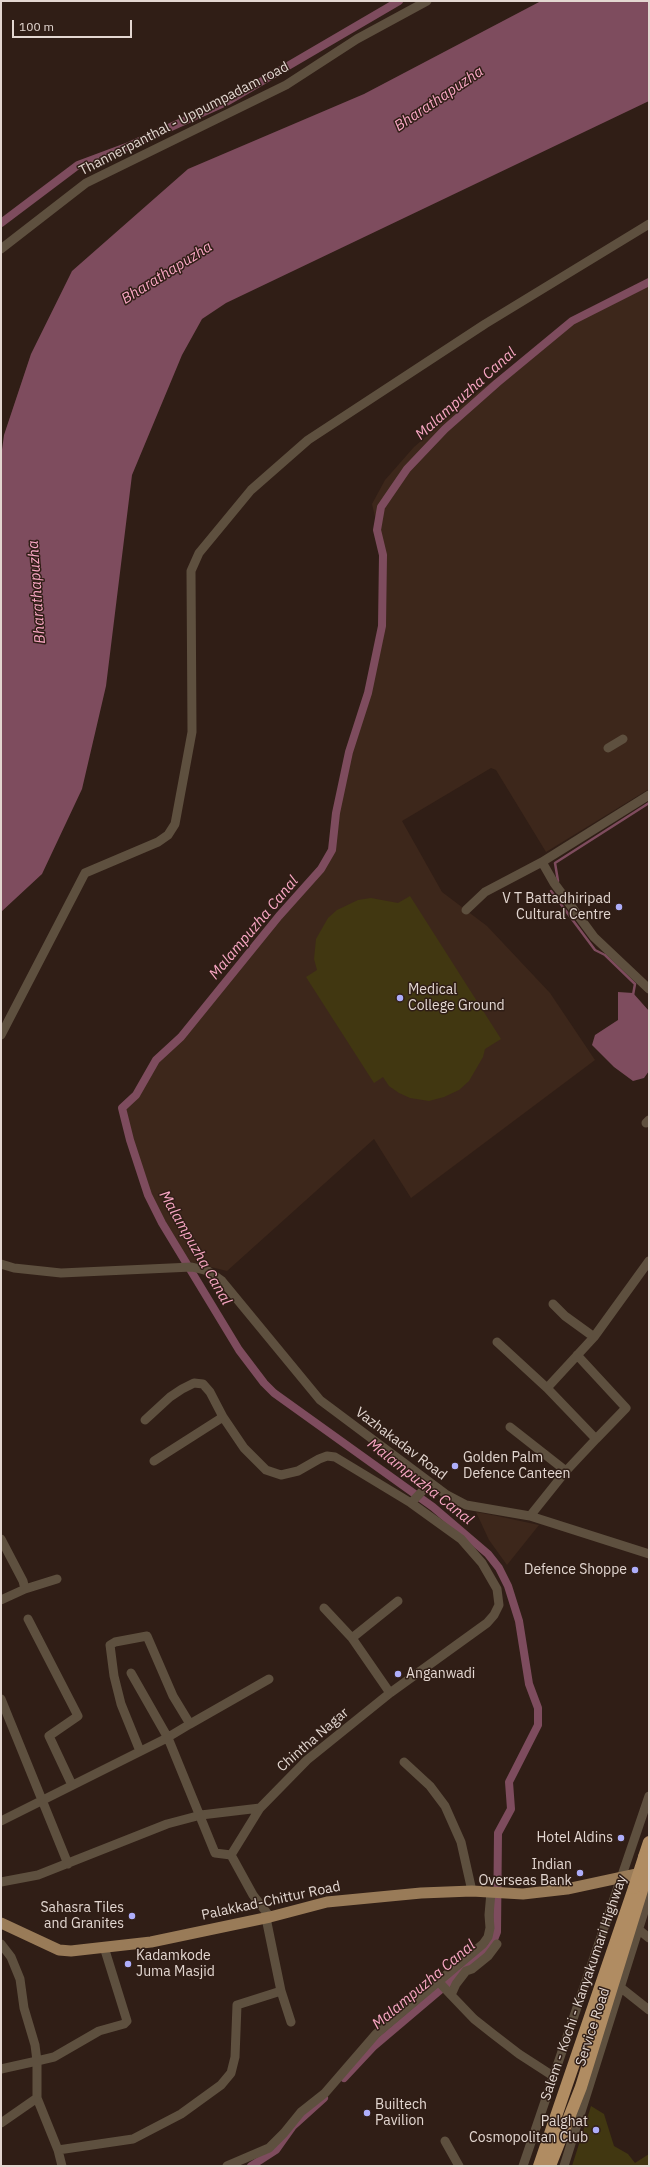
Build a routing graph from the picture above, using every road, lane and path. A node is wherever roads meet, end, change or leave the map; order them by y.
1 (428, 1) edge
2 (649, 224) edge
3 (1, 249) edge
4 (623, 739) dead end
5 (608, 748) dead end
6 (649, 795) edge
7 (542, 862) junction
8 (466, 910) dead end
9 (649, 989) edge
10 (1, 1035) edge
11 (649, 1261) edge
12 (1, 1264) edge
13 (553, 1304) dead end
14 (594, 1336) junction
15 (497, 1342) dead end
16 (577, 1355) junction
17 (547, 1388) junction
18 (223, 1417) junction
19 (145, 1420) dead end
20 (510, 1427) dead end
21 (596, 1440) junction
22 (154, 1461) dead end
23 (566, 1471) junction
24 (430, 1484) junction
25 (411, 1503) junction
26 (530, 1516) junction
27 (1, 1539) edge
28 (649, 1554) edge
29 (57, 1579) dead end
30 (25, 1589) junction
31 (1, 1600) edge
32 (398, 1601) dead end
33 (324, 1608) dead end
34 (28, 1619) dead end
35 (352, 1638) junction
36 (131, 1673) dead end
37 (269, 1679) dead end
38 (390, 1694) junction
39 (1, 1700) edge
40 (5, 1722) edge
41 (190, 1724) junction
42 (168, 1738) junction
43 (140, 1751) junction
44 (404, 1762) dead end
45 (72, 1785) junction
46 (649, 1796) edge
47 (42, 1801) junction
48 (260, 1808) junction
49 (201, 1815) junction
50 (1, 1821) edge
51 (649, 1842) edge
52 (231, 1855) junction
53 (68, 1864) junction
54 (649, 1870) edge
55 (620, 1878) junction
56 (1, 1882) edge
57 (642, 1890) edge
58 (472, 1891) junction
59 (491, 1892) junction
60 (268, 1917) junction
61 (1, 1923) edge
62 (638, 1929) junction
63 (649, 1938) edge
64 (1, 1944) edge
65 (497, 1944) dead end
66 (104, 1947) junction
67 (438, 1981) junction
68 (620, 1987) junction
69 (281, 1991) junction
70 (451, 1994) junction
71 (649, 2010) edge
72 (291, 2022) dead end
73 (37, 2061) junction
74 (1, 2069) edge
75 (554, 2076) junction
76 (37, 2098) junction
77 (1, 2123) edge
78 (445, 2141) dead end
79 (58, 2150) junction
80 (62, 2166) edge
81 (227, 2166) edge
82 (459, 2166) edge
83 (523, 2166) edge
84 (539, 2166) edge
85 (550, 2166) edge
86 (564, 2166) edge

1 - 3 street, Thannerpanthal - Uppumpadam road
2 - 10 street
4 - 5 street
6 - 7 street
7 - 8 street
7 - 9 street
11 - 14 street
12 - 24 street, Vazhakadav Road
13 - 14 street
14 - 16 street
15 - 17 street
16 - 17 street
16 - 21 street
17 - 21 street
18 - 19 street, Chintha Nagar
18 - 22 street
18 - 25 street, Chintha Nagar
20 - 23 street
21 - 23 street
23 - 26 street
24 - 25 street
24 - 26 street, Vazhakadav Road
25 - 38 street, Chintha Nagar
26 - 28 street, Vazhakadav Road
27 - 30 street
29 - 30 street
30 - 31 street
32 - 35 street
33 - 35 street
34 - 45 street
35 - 38 street
36 - 42 street
37 - 41 street
38 - 48 street, Chintha Nagar
39 - 40 street
40 - 47 street
41 - 42 street
41 - 43 street
42 - 43 street
42 - 49 street
43 - 45 street
44 - 58 street
45 - 47 street
46 - 55 street, Service Road
47 - 50 street
47 - 53 street
48 - 49 street
48 - 52 street, Chintha Nagar
49 - 52 street
49 - 53 street
51 - 57 highway, Salem - Kochi - Kanyakumari Highway, bridge
52 - 60 street
53 - 56 street
54 - 55 main road, Palakkad-Chittur Road
54 - 57 highway, Salem - Kochi - Kanyakumari Highway, bridge
55 - 59 main road, Palakkad-Chittur Road
55 - 75 street, Service Road
57 - 62 street, Service Road
57 - 84 highway, Salem - Kochi - Kanyakumari Highway
57 - 85 highway, Salem - Kochi - Kanyakumari Highway
58 - 59 main road, Palakkad-Chittur Road
58 - 60 main road, Palakkad-Chittur Road
59 - 67 street
60 - 66 main road, Palakkad-Chittur Road
60 - 69 street
61 - 66 main road, Palakkad-Chittur Road
62 - 63 street
62 - 68 street, Service Road
64 - 73 street
65 - 70 street
66 - 73 street
67 - 70 street
67 - 81 street
68 - 71 street
68 - 86 street, Service Road
69 - 72 street
69 - 79 street
70 - 75 street
73 - 74 street
73 - 76 street
75 - 83 street, Service Road
76 - 77 street
76 - 79 street
78 - 82 street
79 - 80 street

